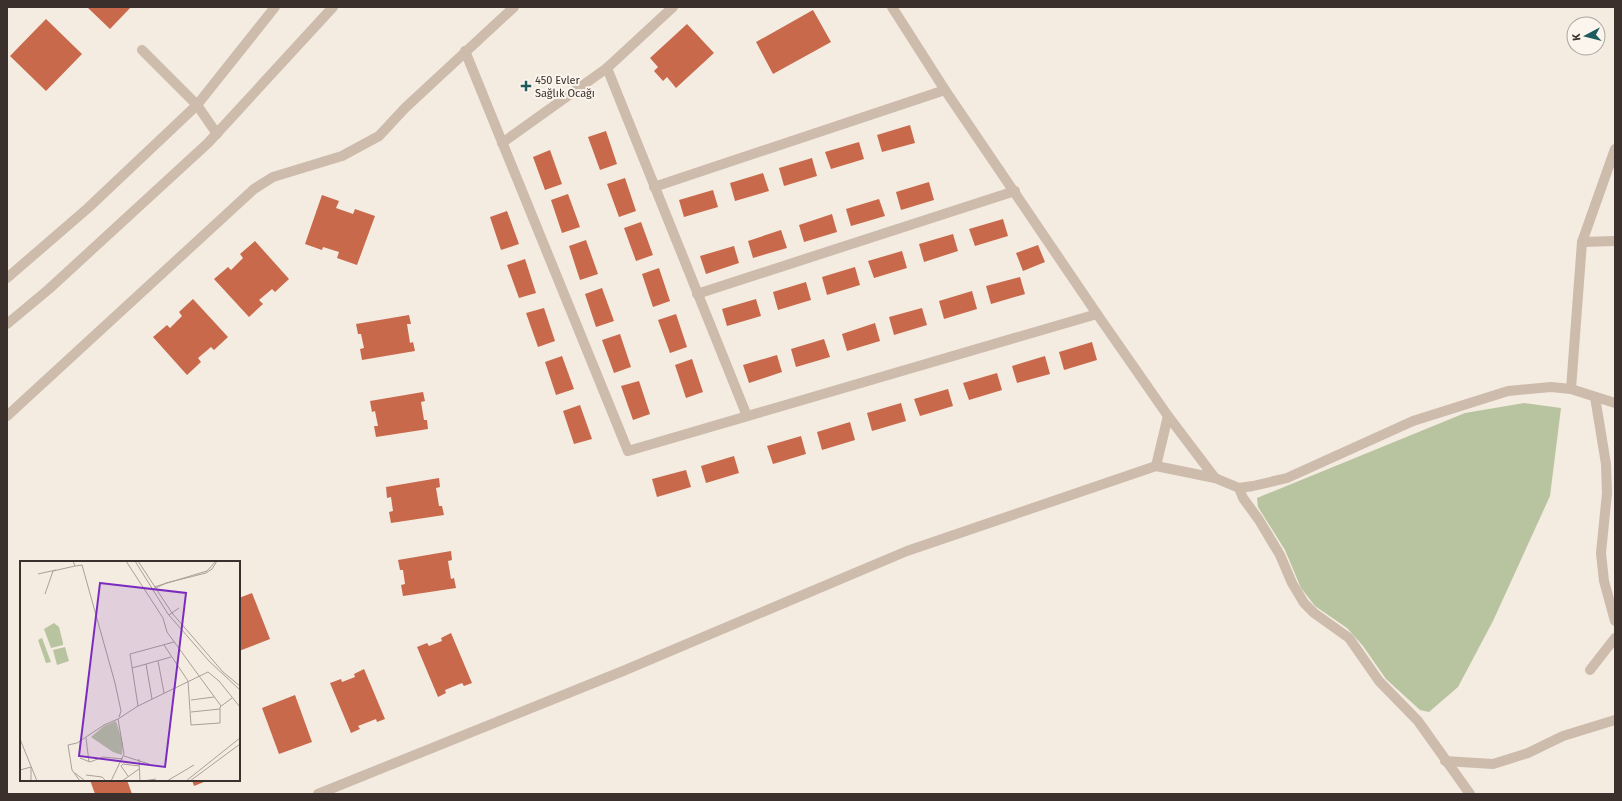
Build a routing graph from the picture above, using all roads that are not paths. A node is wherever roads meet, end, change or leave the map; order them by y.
1 (275, 7) edge
2 (333, 7) edge
3 (514, 7) edge
4 (673, 7) edge
5 (892, 7) edge
6 (142, 50) dead end
7 (465, 52) junction
8 (607, 68) junction
9 (945, 90) junction
10 (196, 105) junction
11 (216, 134) junction
12 (502, 143) junction
13 (1615, 149) edge
14 (654, 186) junction
15 (1015, 191) junction
16 (1615, 241) edge
17 (1582, 242) junction
18 (7, 278) edge
19 (697, 294) junction
20 (1096, 314) junction
21 (9, 319) edge
22 (1571, 389) junction
23 (1595, 396) junction
24 (1615, 403) edge
25 (7, 416) edge
26 (747, 416) junction
27 (1168, 416) junction
28 (1156, 466) junction
29 (1215, 478) junction
30 (1239, 488) junction
31 (1615, 621) edge
32 (1615, 638) edge
33 (1590, 670) dead end
34 (1615, 720) edge
35 (1445, 761) junction
36 (318, 794) edge
37 (1470, 794) edge

1 - 10 street
2 - 11 street
3 - 7 street
4 - 8 street
5 - 9 street
6 - 10 street
7 - 12 street
7 - 25 street
8 - 12 street
8 - 14 street
9 - 14 street
9 - 15 street
10 - 11 street
10 - 18 street
11 - 21 street
12 - 26 street
13 - 17 street
14 - 19 street
15 - 19 street
15 - 20 street
16 - 17 street
17 - 22 street
19 - 26 street
20 - 26 street
20 - 27 street
22 - 23 street
22 - 30 street
23 - 24 street
23 - 31 street
27 - 28 street
27 - 29 street
28 - 29 street
28 - 36 street
29 - 30 street
30 - 35 street
32 - 33 street
34 - 35 street
35 - 37 street

